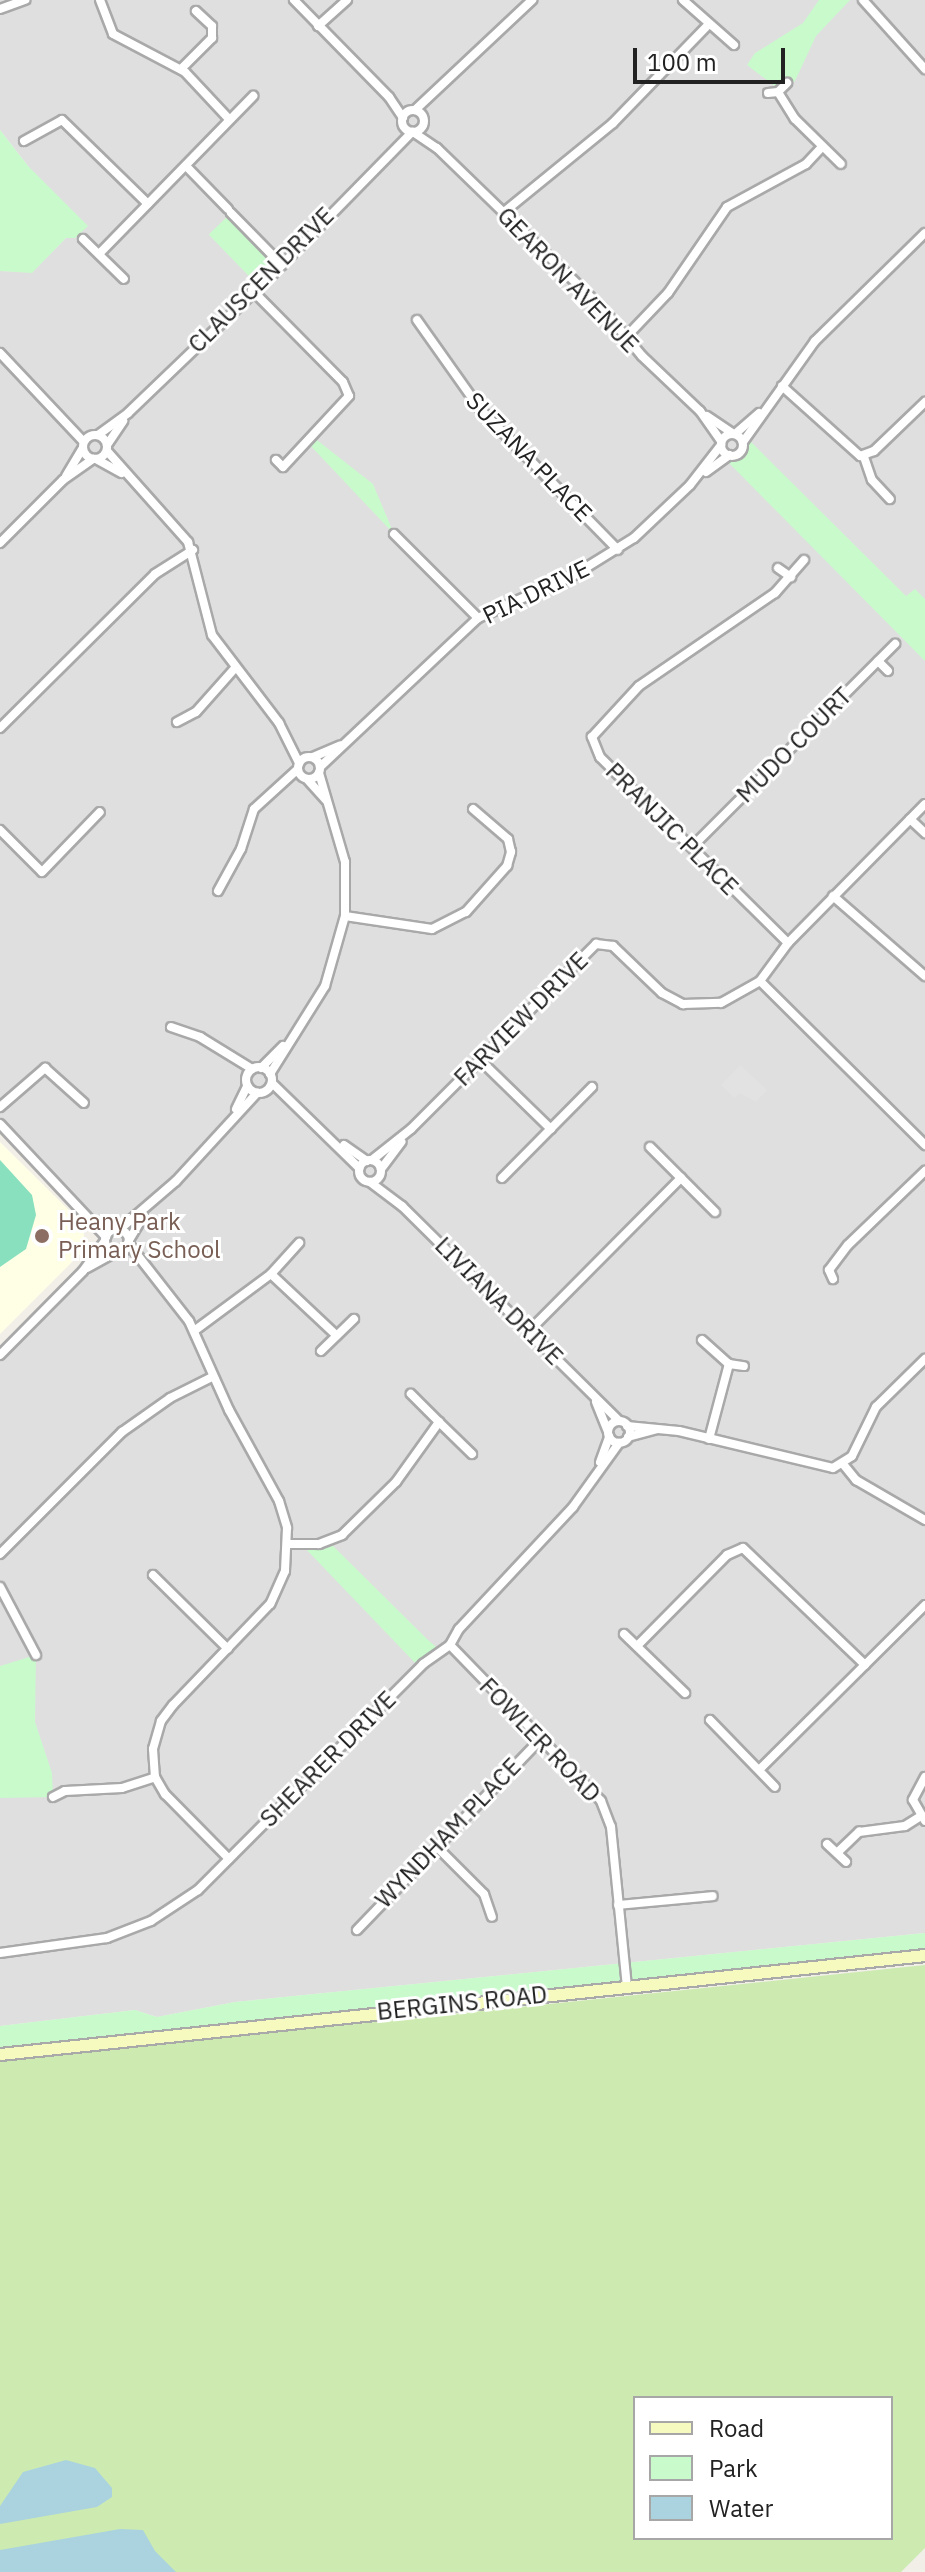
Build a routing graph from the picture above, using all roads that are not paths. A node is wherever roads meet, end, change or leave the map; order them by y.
1 (25, 0) edge
2 (294, 0) edge
3 (347, 0) edge
4 (532, 0) edge
5 (683, 0) edge
6 (863, 0) edge
7 (99, 1) edge
8 (0, 9) edge
9 (196, 11) dead end
10 (708, 25) junction
11 (318, 26) junction
12 (734, 45) dead end
13 (181, 69) junction
14 (925, 69) edge
15 (787, 83) dead end
16 (253, 96) dead end
17 (435, 96) junction
18 (389, 97) junction
19 (413, 111) junction
20 (229, 119) junction
21 (423, 120) junction
22 (408, 127) junction
23 (24, 141) dead end
24 (822, 147) junction
25 (437, 148) junction
26 (841, 164) dead end
27 (186, 166) junction
28 (148, 204) junction
29 (504, 212) junction
30 (925, 233) edge
31 (83, 239) dead end
32 (99, 254) junction
33 (282, 265) junction
34 (124, 279) dead end
35 (252, 290) junction
36 (417, 320) dead end
37 (627, 336) junction
38 (0, 353) edge
39 (782, 386) junction
40 (771, 401) junction
41 (925, 402) edge
42 (700, 411) junction
43 (128, 413) junction
44 (734, 434) junction
45 (89, 441) junction
46 (743, 442) junction
47 (721, 443) junction
48 (107, 448) junction
49 (729, 455) junction
50 (864, 457) junction
51 (94, 459) junction
52 (283, 467) dead end
53 (125, 476) junction
54 (63, 480) junction
55 (690, 485) junction
56 (890, 499) dead end
57 (394, 534) dead end
58 (0, 543) edge
59 (193, 550) junction
60 (618, 550) junction
61 (804, 560) dead end
62 (778, 568) dead end
63 (791, 577) junction
64 (478, 618) junction
65 (895, 644) dead end
66 (878, 661) junction
67 (235, 668) junction
68 (888, 671) dead end
69 (177, 722) dead end
70 (0, 728) edge
71 (286, 735) junction
72 (353, 739) junction
73 (311, 757) junction
74 (298, 766) junction
75 (320, 770) junction
76 (305, 778) junction
77 (279, 786) junction
78 (329, 804) junction
79 (925, 804) edge
80 (473, 809) dead end
81 (100, 812) dead end
82 (910, 819) junction
83 (0, 830) edge
84 (925, 833) edge
85 (693, 846) junction
86 (218, 891) dead end
87 (833, 896) junction
88 (345, 916) junction
89 (788, 943) junction
90 (925, 976) edge
91 (760, 981) junction
92 (171, 1027) dead end
93 (291, 1037) junction
94 (227, 1056) junction
95 (480, 1060) junction
96 (257, 1068) junction
97 (271, 1079) junction
98 (246, 1082) junction
99 (592, 1087) dead end
100 (260, 1092) junction
101 (84, 1103) dead end
102 (0, 1107) edge
103 (298, 1108) junction
104 (233, 1113) junction
105 (0, 1124) edge
106 (411, 1129) junction
107 (551, 1129) junction
108 (336, 1140) junction
109 (925, 1145) edge
110 (650, 1147) dead end
111 (370, 1160) junction
112 (359, 1168) junction
113 (925, 1171) edge
114 (380, 1172) junction
115 (502, 1178) dead end
116 (681, 1178) junction
117 (370, 1182) junction
118 (150, 1206) junction
119 (402, 1206) junction
120 (715, 1212) dead end
121 (110, 1235) junction
122 (128, 1241) junction
123 (299, 1243) dead end
124 (116, 1253) junction
125 (819, 1264) dead end
126 (145, 1270) junction
127 (83, 1271) junction
128 (271, 1274) junction
129 (354, 1319) dead end
130 (194, 1331) junction
131 (529, 1331) junction
132 (336, 1335) junction
133 (702, 1340) dead end
134 (321, 1351) dead end
135 (0, 1355) edge
136 (925, 1359) edge
137 (729, 1364) junction
138 (744, 1366) dead end
139 (212, 1377) junction
140 (411, 1394) dead end
141 (594, 1397) junction
142 (439, 1422) junction
143 (623, 1423) junction
144 (662, 1428) junction
145 (608, 1434) junction
146 (628, 1437) junction
147 (709, 1439) junction
148 (619, 1443) junction
149 (472, 1454) dead end
150 (843, 1464) junction
151 (597, 1471) junction
152 (925, 1520) edge
153 (289, 1544) junction
154 (0, 1554) edge
155 (153, 1575) dead end
156 (0, 1587) edge
157 (925, 1605) edge
158 (624, 1634) dead end
159 (450, 1645) junction
160 (637, 1646) junction
161 (228, 1649) junction
162 (36, 1655) dead end
163 (865, 1665) junction
164 (685, 1693) dead end
165 (710, 1720) dead end
166 (542, 1738) junction
167 (761, 1768) junction
168 (155, 1777) junction
169 (925, 1777) edge
170 (775, 1787) dead end
171 (53, 1797) dead end
172 (923, 1818) edge
173 (827, 1844) dead end
174 (438, 1848) junction
175 (839, 1851) junction
176 (229, 1859) junction
177 (846, 1862) dead end
178 (713, 1896) dead end
179 (618, 1905) junction
180 (492, 1917) dead end
181 (357, 1930) dead end
182 (0, 1953) edge
183 (925, 1955) edge
184 (627, 1987) junction
185 (0, 2054) edge

1 - 8 street
2 - 11 street
3 - 11 street
4 - 17 street
5 - 10 street
6 - 14 street
7 - 13 street
9 - 13 street
10 - 12 street
10 - 29 street
11 - 18 street
13 - 20 street
15 - 24 street
16 - 20 street
17 - 19 street
17 - 21 street
18 - 19 street
18 - 22 street
19 - 21 street
19 - 22 street
20 - 27 street
21 - 22 street
21 - 25 street
22 - 25 street
22 - 33 street, CLAUSCEN DRIVE
23 - 28 street
24 - 26 street
24 - 37 street
25 - 29 street, GEARON AVENUE
27 - 28 street
27 - 33 street
28 - 32 street
29 - 37 street, GEARON AVENUE
30 - 39 street
31 - 32 street
32 - 34 street
33 - 35 street, CLAUSCEN DRIVE
35 - 43 street, CLAUSCEN DRIVE
35 - 52 street
36 - 60 street, SUZANA PLACE
37 - 42 street, GEARON AVENUE
38 - 45 street
39 - 40 street
39 - 50 street
40 - 44 street
40 - 46 street
41 - 50 street
42 - 44 street, GEARON AVENUE
42 - 47 street, GEARON AVENUE
43 - 45 street, CLAUSCEN DRIVE
43 - 48 street, CLAUSCEN DRIVE
44 - 46 street, GEARON AVENUE
44 - 47 street, PIA DRIVE
45 - 48 street
45 - 51 street
45 - 54 street, CLAUSCEN DRIVE
46 - 49 street, PIA DRIVE
47 - 49 street, GEARON AVENUE
47 - 55 street, PIA DRIVE
48 - 51 street, CLAUSCEN DRIVE
48 - 53 street
49 - 55 street, PIA DRIVE
50 - 56 street
51 - 53 street
51 - 54 street, CLAUSCEN DRIVE
53 - 59 street
54 - 58 street, CLAUSCEN DRIVE
55 - 60 street, PIA DRIVE
57 - 64 street
59 - 67 street
59 - 70 street
60 - 64 street, PIA DRIVE
61 - 63 street, PRANJIC PLACE
62 - 63 street
63 - 85 street, PRANJIC PLACE
64 - 72 street, PIA DRIVE
65 - 66 street, MUDO COURT
66 - 68 street
66 - 85 street, MUDO COURT
67 - 69 street
67 - 71 street
71 - 73 street
71 - 74 street
72 - 73 street, PIA DRIVE
72 - 75 street, PIA DRIVE
73 - 74 street, PIA DRIVE
73 - 75 street
74 - 76 street
74 - 77 street, PIA DRIVE
75 - 76 street, PIA DRIVE
75 - 78 street
76 - 77 street, PIA DRIVE
76 - 78 street
77 - 86 street, PIA DRIVE
78 - 88 street
79 - 82 street
80 - 88 street
81 - 83 street
82 - 84 street
82 - 87 street
85 - 89 street, PRANJIC PLACE
87 - 89 street
87 - 90 street
88 - 93 street
89 - 91 street
91 - 95 street, FARVIEW DRIVE
91 - 109 street
92 - 94 street
93 - 96 street
93 - 97 street
94 - 96 street
94 - 98 street
95 - 106 street, FARVIEW DRIVE
95 - 107 street
96 - 97 street
96 - 98 street
97 - 100 street
97 - 103 street
98 - 100 street
98 - 104 street
99 - 107 street
100 - 103 street
100 - 104 street
101 - 102 street
103 - 108 street
104 - 118 street
105 - 121 street
106 - 111 street, FARVIEW DRIVE
106 - 114 street, FARVIEW DRIVE
107 - 115 street
108 - 111 street
108 - 112 street
110 - 116 street
111 - 112 street, FARVIEW DRIVE
111 - 114 street, LIVIANA DRIVE
112 - 117 street, LIVIANA DRIVE
113 - 125 street
114 - 117 street, FARVIEW DRIVE
114 - 119 street, LIVIANA DRIVE
116 - 120 street
116 - 131 street
117 - 119 street, LIVIANA DRIVE
118 - 121 street
118 - 122 street
119 - 131 street, LIVIANA DRIVE
121 - 122 street
121 - 124 street
121 - 127 street
122 - 124 street
122 - 126 street
123 - 128 street
124 - 126 street
124 - 127 street
126 - 130 street
127 - 135 street
128 - 130 street
128 - 132 street
129 - 132 street
130 - 139 street
131 - 141 street, LIVIANA DRIVE
132 - 134 street
133 - 137 street
136 - 150 street
137 - 138 street
137 - 147 street
139 - 153 street
139 - 154 street
140 - 142 street
141 - 143 street, LIVIANA DRIVE
141 - 145 street, LIVIANA DRIVE
142 - 149 street
142 - 153 street
143 - 144 street
143 - 145 street
143 - 146 street
144 - 146 street
144 - 147 street
145 - 148 street
145 - 151 street, SHEARER DRIVE
146 - 148 street, SHEARER DRIVE
147 - 150 street
148 - 151 street, SHEARER DRIVE
150 - 152 street
151 - 159 street, SHEARER DRIVE
153 - 161 street
155 - 161 street
156 - 162 street
157 - 163 street
158 - 160 street
159 - 166 street, FOWLER ROAD
159 - 176 street, SHEARER DRIVE
160 - 163 street
160 - 164 street
161 - 168 street
163 - 167 street
165 - 167 street
166 - 174 street, WYNDHAM PLACE
166 - 179 street, FOWLER ROAD
167 - 170 street
168 - 171 street
168 - 176 street
169 - 172 street
172 - 175 street
173 - 175 street
174 - 180 street
174 - 181 street, WYNDHAM PLACE
175 - 177 street
176 - 182 street, SHEARER DRIVE
178 - 179 street
179 - 184 street, FOWLER ROAD
183 - 184 main road, BERGINS ROAD
184 - 185 main road, BERGINS ROAD

